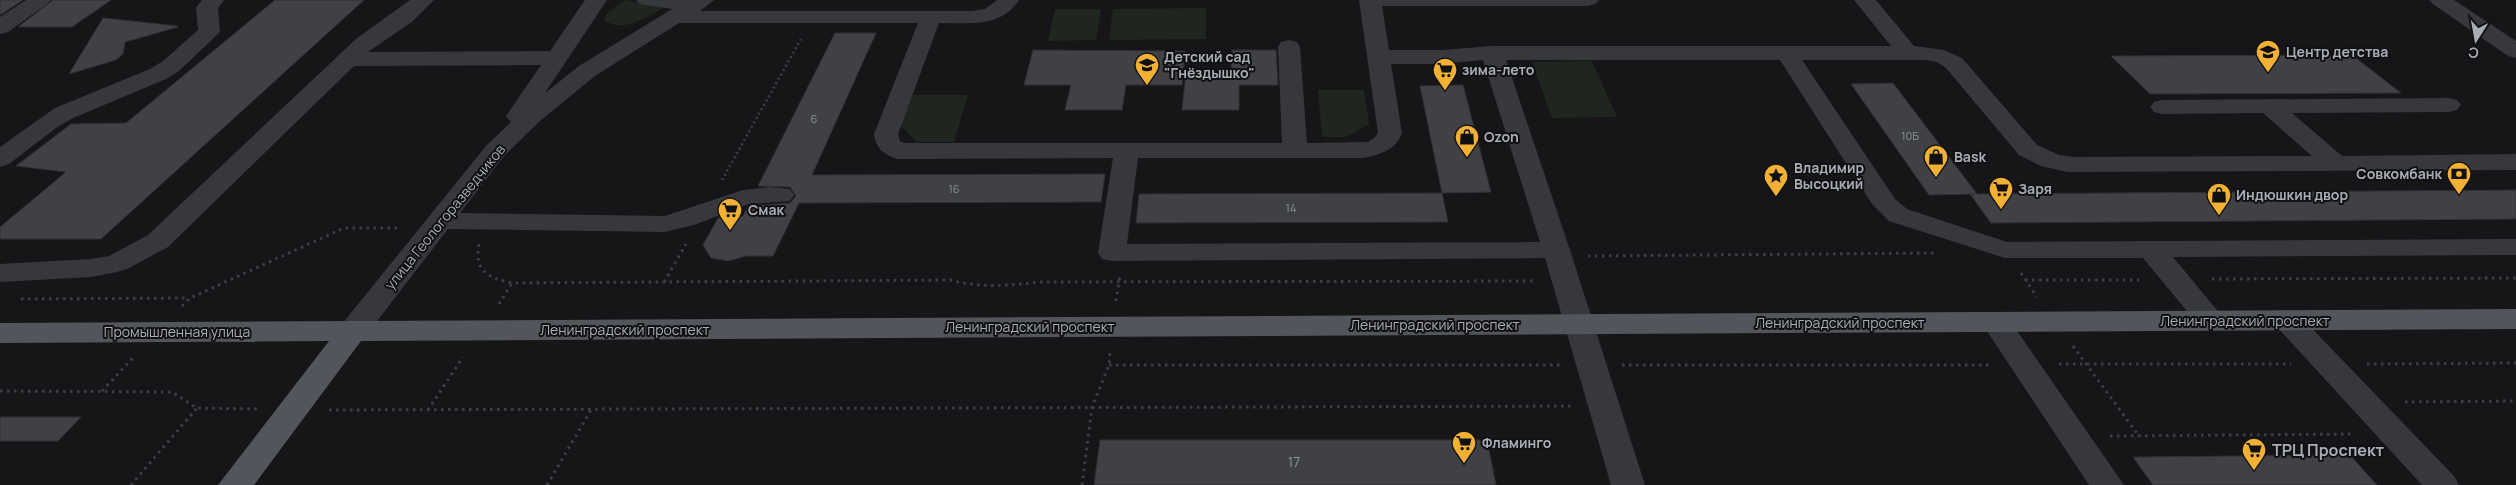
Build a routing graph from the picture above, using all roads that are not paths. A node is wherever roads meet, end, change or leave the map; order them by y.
1 (40, 0) edge
2 (213, 0) edge
3 (424, 0) edge
4 (596, 0) edge
5 (647, 0) edge
6 (1008, 0) edge
7 (1370, 0) edge
8 (1588, 0) edge
9 (1865, 0) edge
10 (2440, 0) edge
11 (702, 1) edge
12 (899, 9) edge
13 (673, 17) junction
14 (931, 18) junction
15 (0, 27) edge
16 (1289, 47) dead end
17 (2516, 51) edge
18 (1786, 52) junction
19 (1906, 52) junction
20 (1492, 53) junction
21 (1379, 57) junction
22 (556, 58) junction
23 (348, 59) junction
24 (2449, 105) dead end
25 (2269, 106) junction
26 (2162, 107) dead end
27 (1295, 150) junction
28 (495, 151) junction
29 (1126, 152) junction
30 (0, 159) edge
31 (2516, 162) edge
32 (2335, 163) junction
33 (781, 195) dead end
34 (440, 221) junction
35 (2516, 247) edge
36 (2150, 249) junction
37 (1556, 250) junction
38 (0, 273) edge
39 (2516, 320) edge
40 (2211, 321) junction
41 (2288, 321) junction
42 (1996, 322) junction
43 (1579, 324) junction
44 (353, 331) junction
45 (0, 333) edge
46 (235, 485) edge
47 (1628, 485) edge
48 (2107, 485) edge
49 (2442, 485) edge

1 - 15 street
2 - 30 street
3 - 23 street
4 - 22 street
5 - 11 street
6 - 14 street
7 - 8 street
7 - 21 street
9 - 19 street
10 - 17 street
11 - 13 street, улица Геологоразведчиков
12 - 13 street
12 - 14 street
13 - 28 street, улица Геологоразведчиков
14 - 29 street
16 - 27 street
18 - 19 street
18 - 20 street
18 - 36 street
19 - 32 street
20 - 21 street
20 - 37 street
21 - 27 street
22 - 23 street
22 - 28 street
23 - 38 street
24 - 25 street
25 - 26 street
25 - 32 street
27 - 29 street
28 - 34 street, улица Геологоразведчиков
29 - 37 street
31 - 32 street
33 - 34 street
34 - 44 street, улица Геологоразведчиков
35 - 36 street
36 - 40 street
37 - 43 street
39 - 41 main road, Ленинградский проспект
40 - 41 main road, Ленинградский проспект
40 - 42 main road, Ленинградский проспект
41 - 49 street
42 - 43 main road, Ленинградский проспект
42 - 48 street
43 - 44 main road, Ленинградский проспект
43 - 47 street
44 - 45 main road, Промышленная улица
44 - 46 main road, улица Геологоразведчиков

